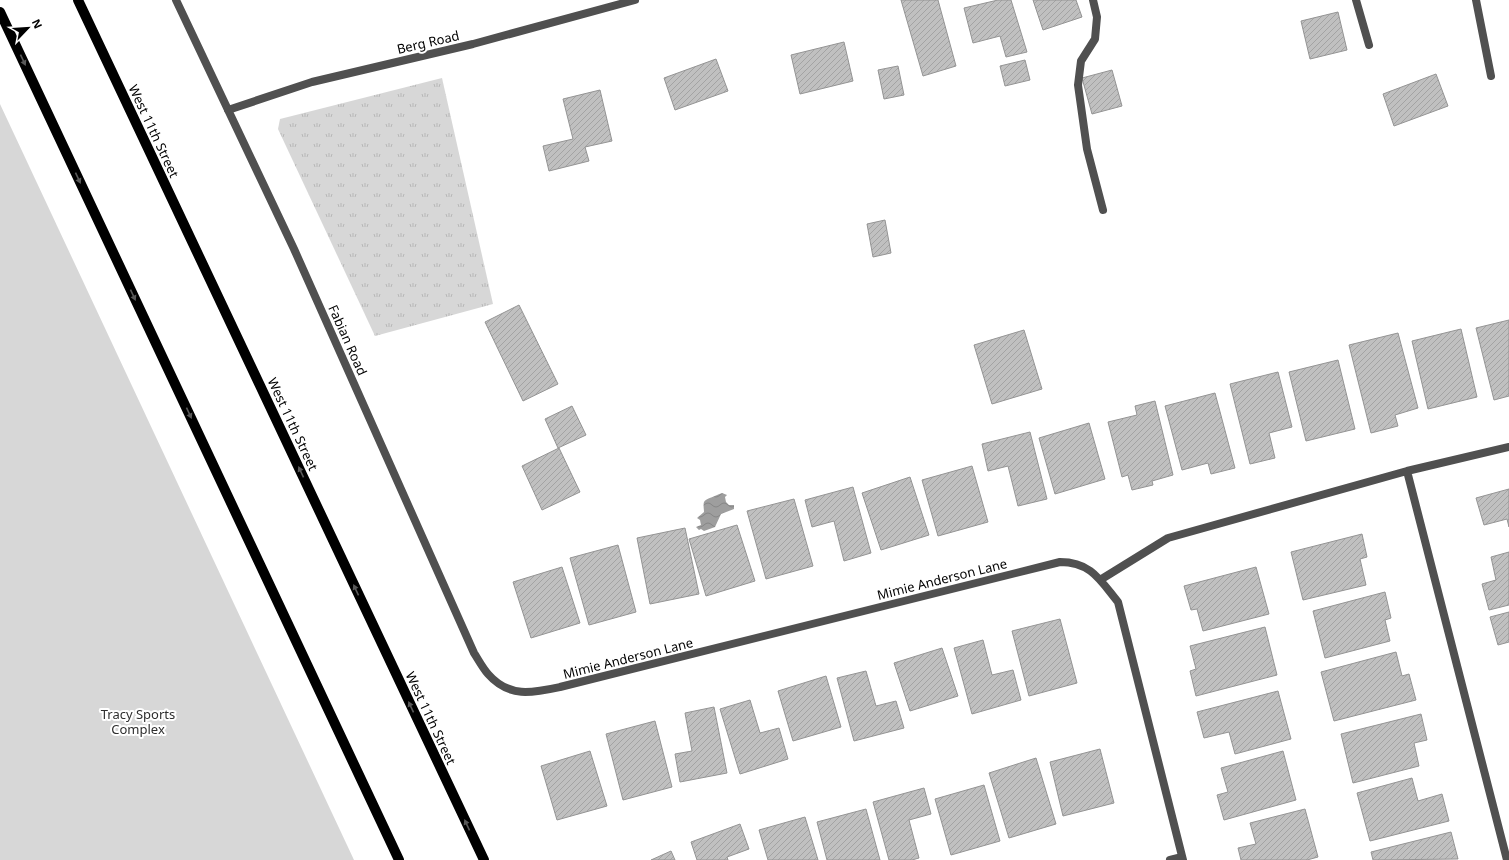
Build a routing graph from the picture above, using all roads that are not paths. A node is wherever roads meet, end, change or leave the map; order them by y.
1 (78, 0) edge
2 (176, 0) edge
3 (635, 0) edge
4 (1093, 0) edge
5 (1356, 0) edge
6 (1476, 0) edge
7 (0, 12) edge
8 (1369, 45) dead end
9 (1492, 76) dead end
10 (228, 110) junction
11 (1103, 210) dead end
12 (1509, 446) edge
13 (1407, 471) junction
14 (1100, 580) junction
15 (503, 686) joint
16 (1183, 858) edge
17 (399, 860) edge
18 (484, 860) edge
19 (1170, 860) edge
20 (1507, 860) edge

18 -> 1 main road, West 11th Street
2 - 10 street, Fabian Road
3 - 10 street, Berg Road
4 - 11 street
5 - 8 street
6 - 9 street
7 -> 17 main road
10 - 15 street, Fabian Road
12 - 13 street
13 - 14 street
13 - 20 street
14 - 15 street, Mimie Anderson Lane
14 - 16 street, Mimie Anderson Lane
16 - 19 street

